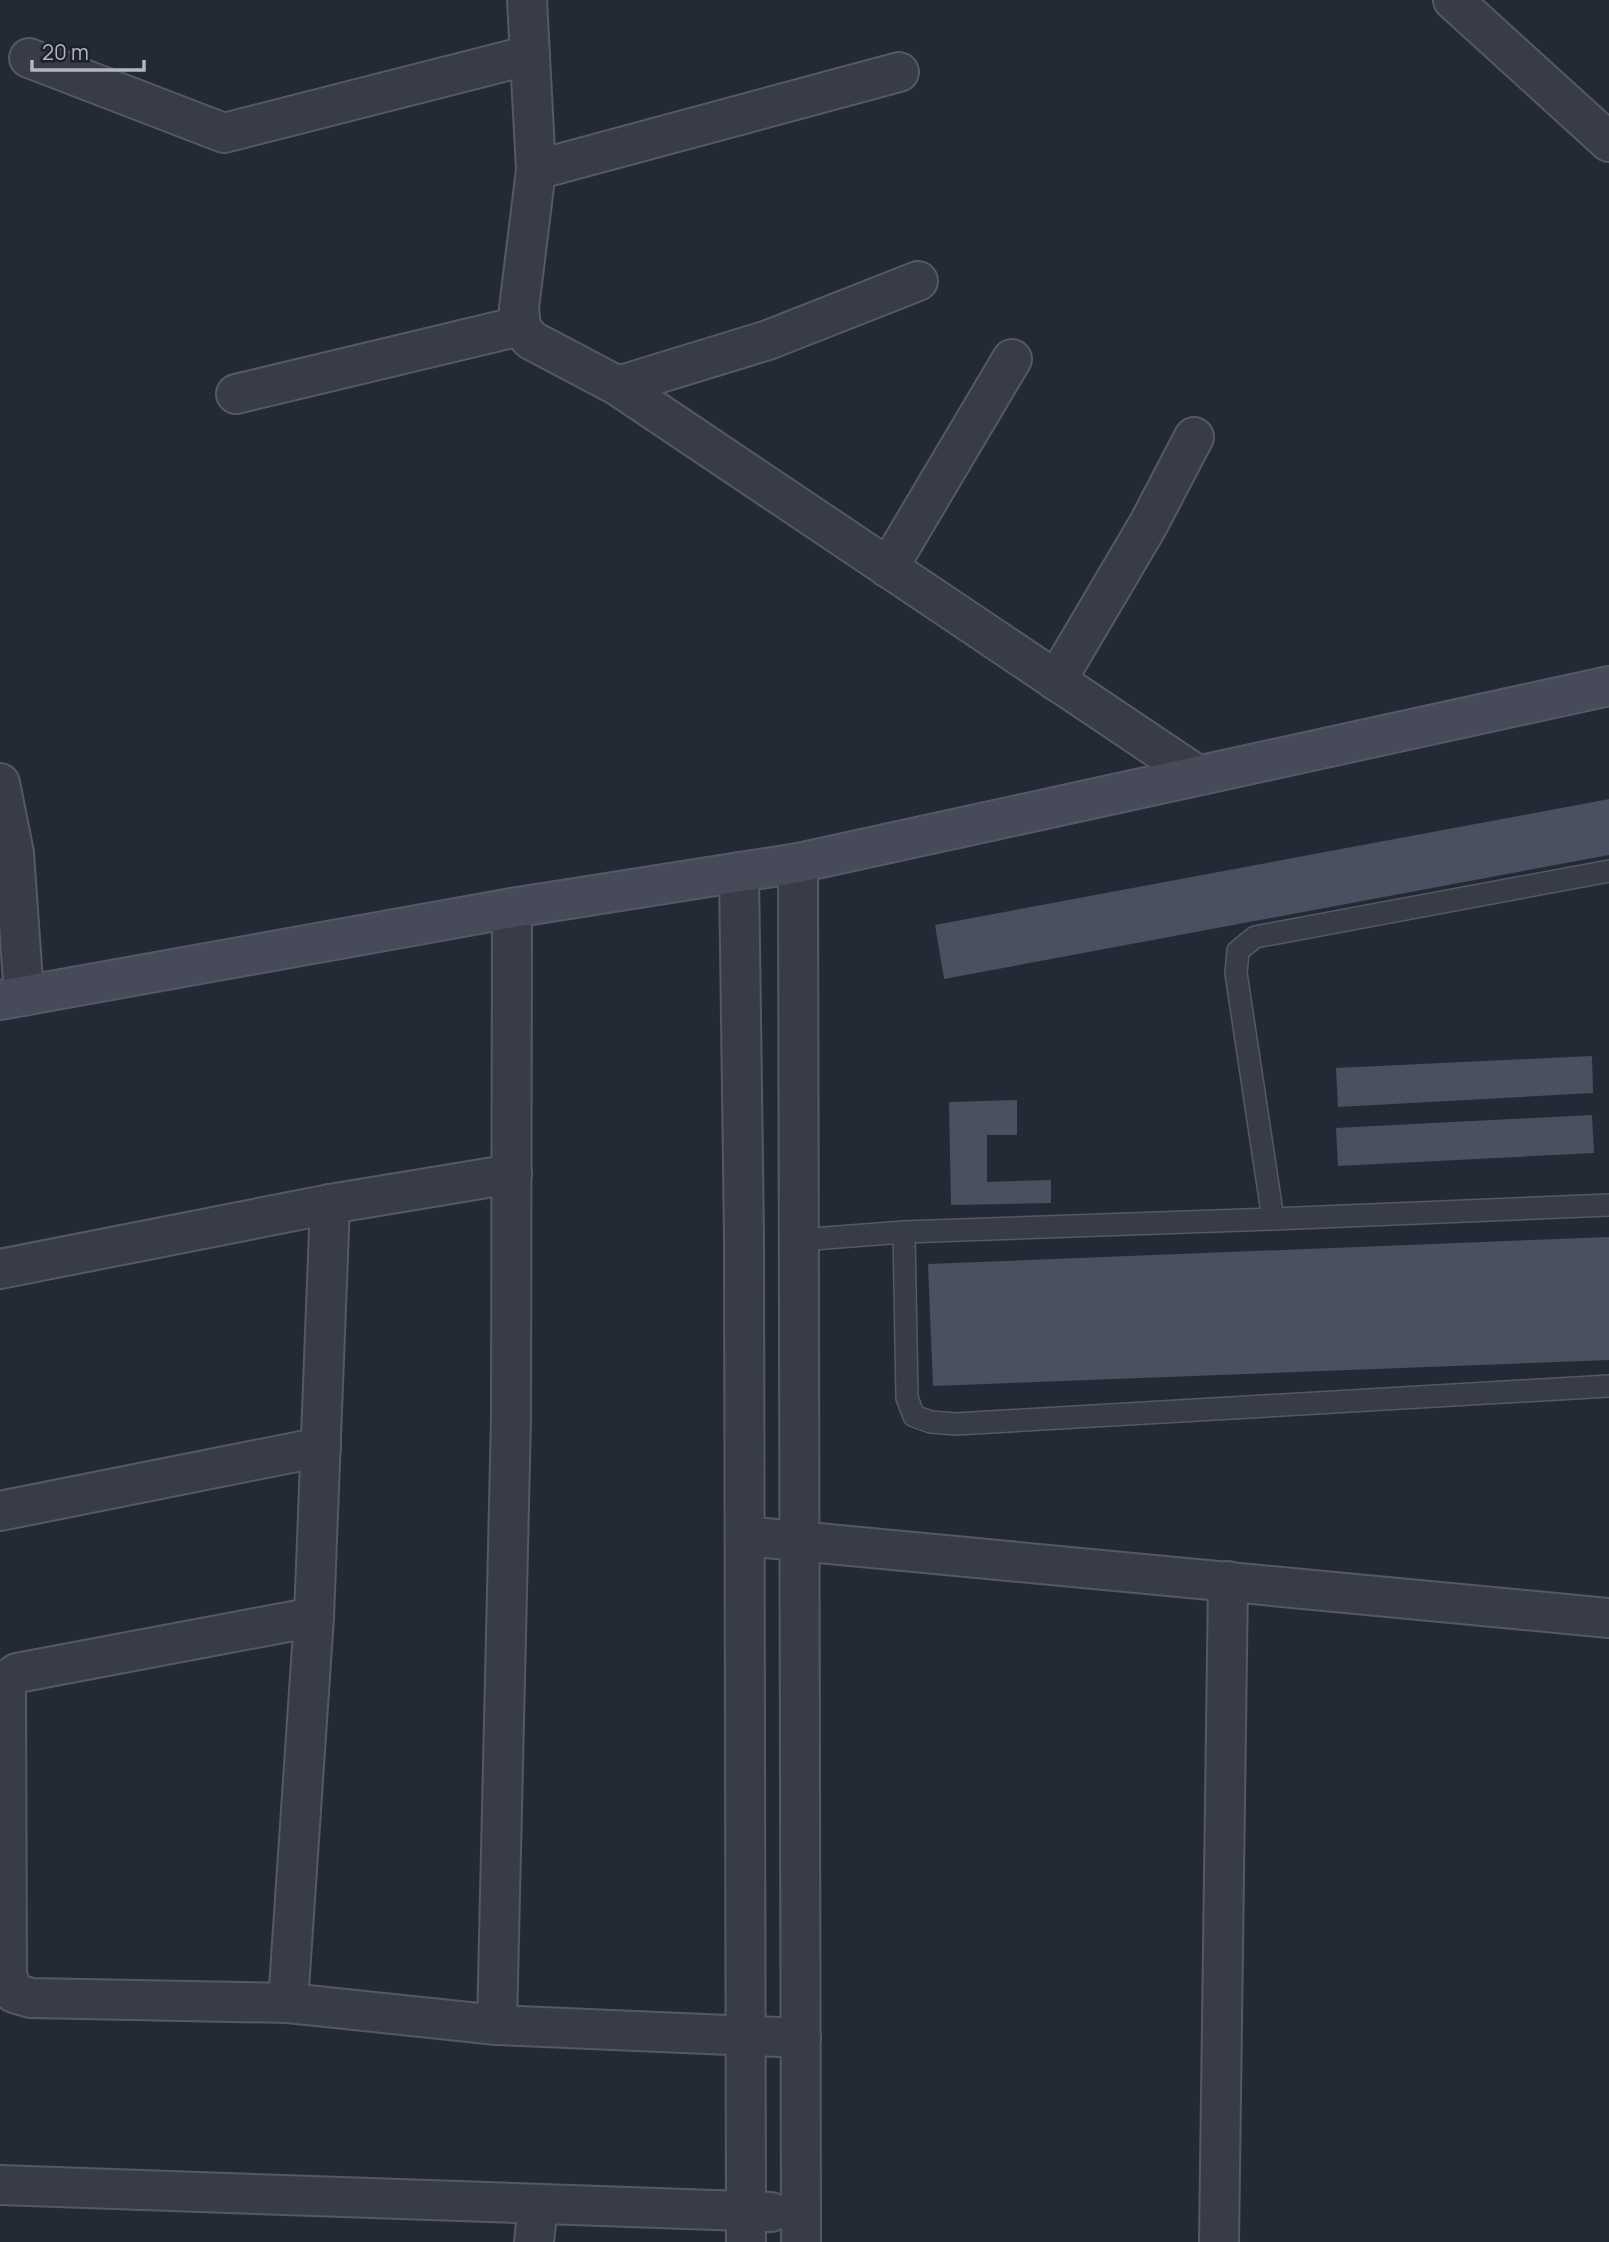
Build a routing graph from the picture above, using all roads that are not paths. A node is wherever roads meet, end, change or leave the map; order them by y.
1 (527, 0) edge
2 (1453, 0) edge
3 (530, 55) junction
4 (29, 58) dead end
5 (899, 72) dead end
6 (1609, 142) edge
7 (536, 170) junction
8 (918, 281) dead end
9 (520, 326) junction
10 (1012, 359) dead end
11 (618, 386) junction
12 (236, 394) dead end
13 (1194, 437) dead end
14 (888, 568) junction
15 (1056, 681) junction
16 (1609, 686) edge
17 (1197, 775) junction
18 (0, 783) edge
19 (7, 854) edge
20 (798, 863) junction
21 (1609, 871) edge
22 (739, 872) junction
23 (512, 908) junction
24 (12, 998) edge
25 (512, 1174) junction
26 (330, 1204) junction
27 (1609, 1205) edge
28 (1273, 1219) junction
29 (904, 1232) junction
30 (799, 1240) junction
31 (0, 1269) edge
32 (1609, 1386) edge
33 (321, 1447) junction
34 (0, 1511) edge
35 (745, 1536) junction
36 (800, 1540) junction
37 (1228, 1581) junction
38 (313, 1617) junction
39 (1609, 1619) edge
40 (288, 2003) junction
41 (497, 2025) junction
42 (746, 2036) junction
43 (801, 2038) junction
44 (0, 2185) edge
45 (538, 2205) junction
46 (746, 2227) edge
47 (801, 2227) edge
48 (534, 2242) edge
49 (1219, 2242) edge

1 - 3 street
2 - 6 street
3 - 4 street
3 - 7 street
5 - 7 street
7 - 9 street
8 - 11 street
9 - 11 street
9 - 12 street
10 - 14 street
11 - 14 street
13 - 15 street
14 - 15 street
15 - 17 street
16 - 17 main road
17 - 20 main road
18 - 19 street
19 - 24 street
20 - 22 main road
20 - 30 street
21 - 28 lane
22 - 23 main road
22 - 35 street
23 - 24 main road
23 - 25 street
25 - 26 street
25 - 41 street
26 - 31 street
26 - 33 street
27 - 28 lane
28 - 29 lane
29 - 30 lane
29 - 32 lane
30 - 36 street
33 - 34 street
33 - 38 street
35 - 36 street
35 - 42 street
36 - 37 street
36 - 43 street
37 - 39 street
37 - 49 street
38 - 40 street
38 - 40 street
40 - 41 street
41 - 42 street
42 - 43 street
42 - 46 street
43 - 47 street
44 - 45 street
45 - 46 street
45 - 48 street
46 - 47 street

